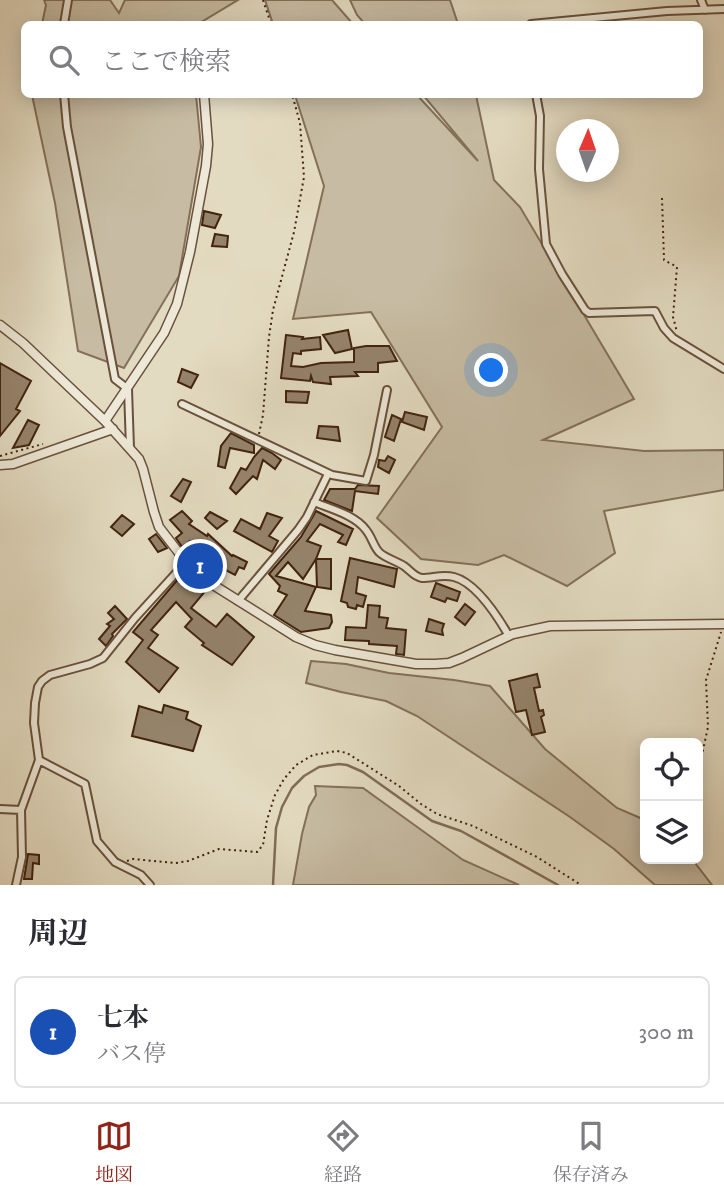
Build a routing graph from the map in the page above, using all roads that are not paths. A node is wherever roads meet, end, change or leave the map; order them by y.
1 (68, 0) edge
2 (701, 0) edge
3 (724, 9) edge
4 (705, 10) junction
5 (64, 21) edge
6 (562, 21) edge
7 (64, 98) edge
8 (204, 98) edge
9 (537, 98) edge
10 (0, 325) edge
11 (724, 369) edge
12 (128, 389) junction
13 (387, 390) dead end
14 (181, 404) dead end
15 (105, 421) junction
16 (113, 429) junction
17 (130, 448) junction
18 (0, 465) edge
19 (328, 474) junction
20 (314, 502) junction
21 (186, 562) junction
22 (237, 601) junction
23 (723, 625) edge
24 (509, 636) junction
25 (39, 760) junction
26 (0, 809) edge
27 (21, 810) junction
28 (16, 885) edge
29 (150, 885) edge

1 - 5 street
2 - 4 street
3 - 4 street
4 - 6 street
7 - 12 street
8 - 12 street
9 - 11 street
10 - 15 street
12 - 15 street
12 - 17 street
13 - 19 street
14 - 19 street
15 - 16 street
16 - 17 street
16 - 18 street
17 - 21 street
19 - 20 street
20 - 22 street
20 - 24 street
21 - 22 street
21 - 25 street
22 - 24 street
23 - 24 street
25 - 27 street
25 - 29 street
26 - 27 street
27 - 28 street

